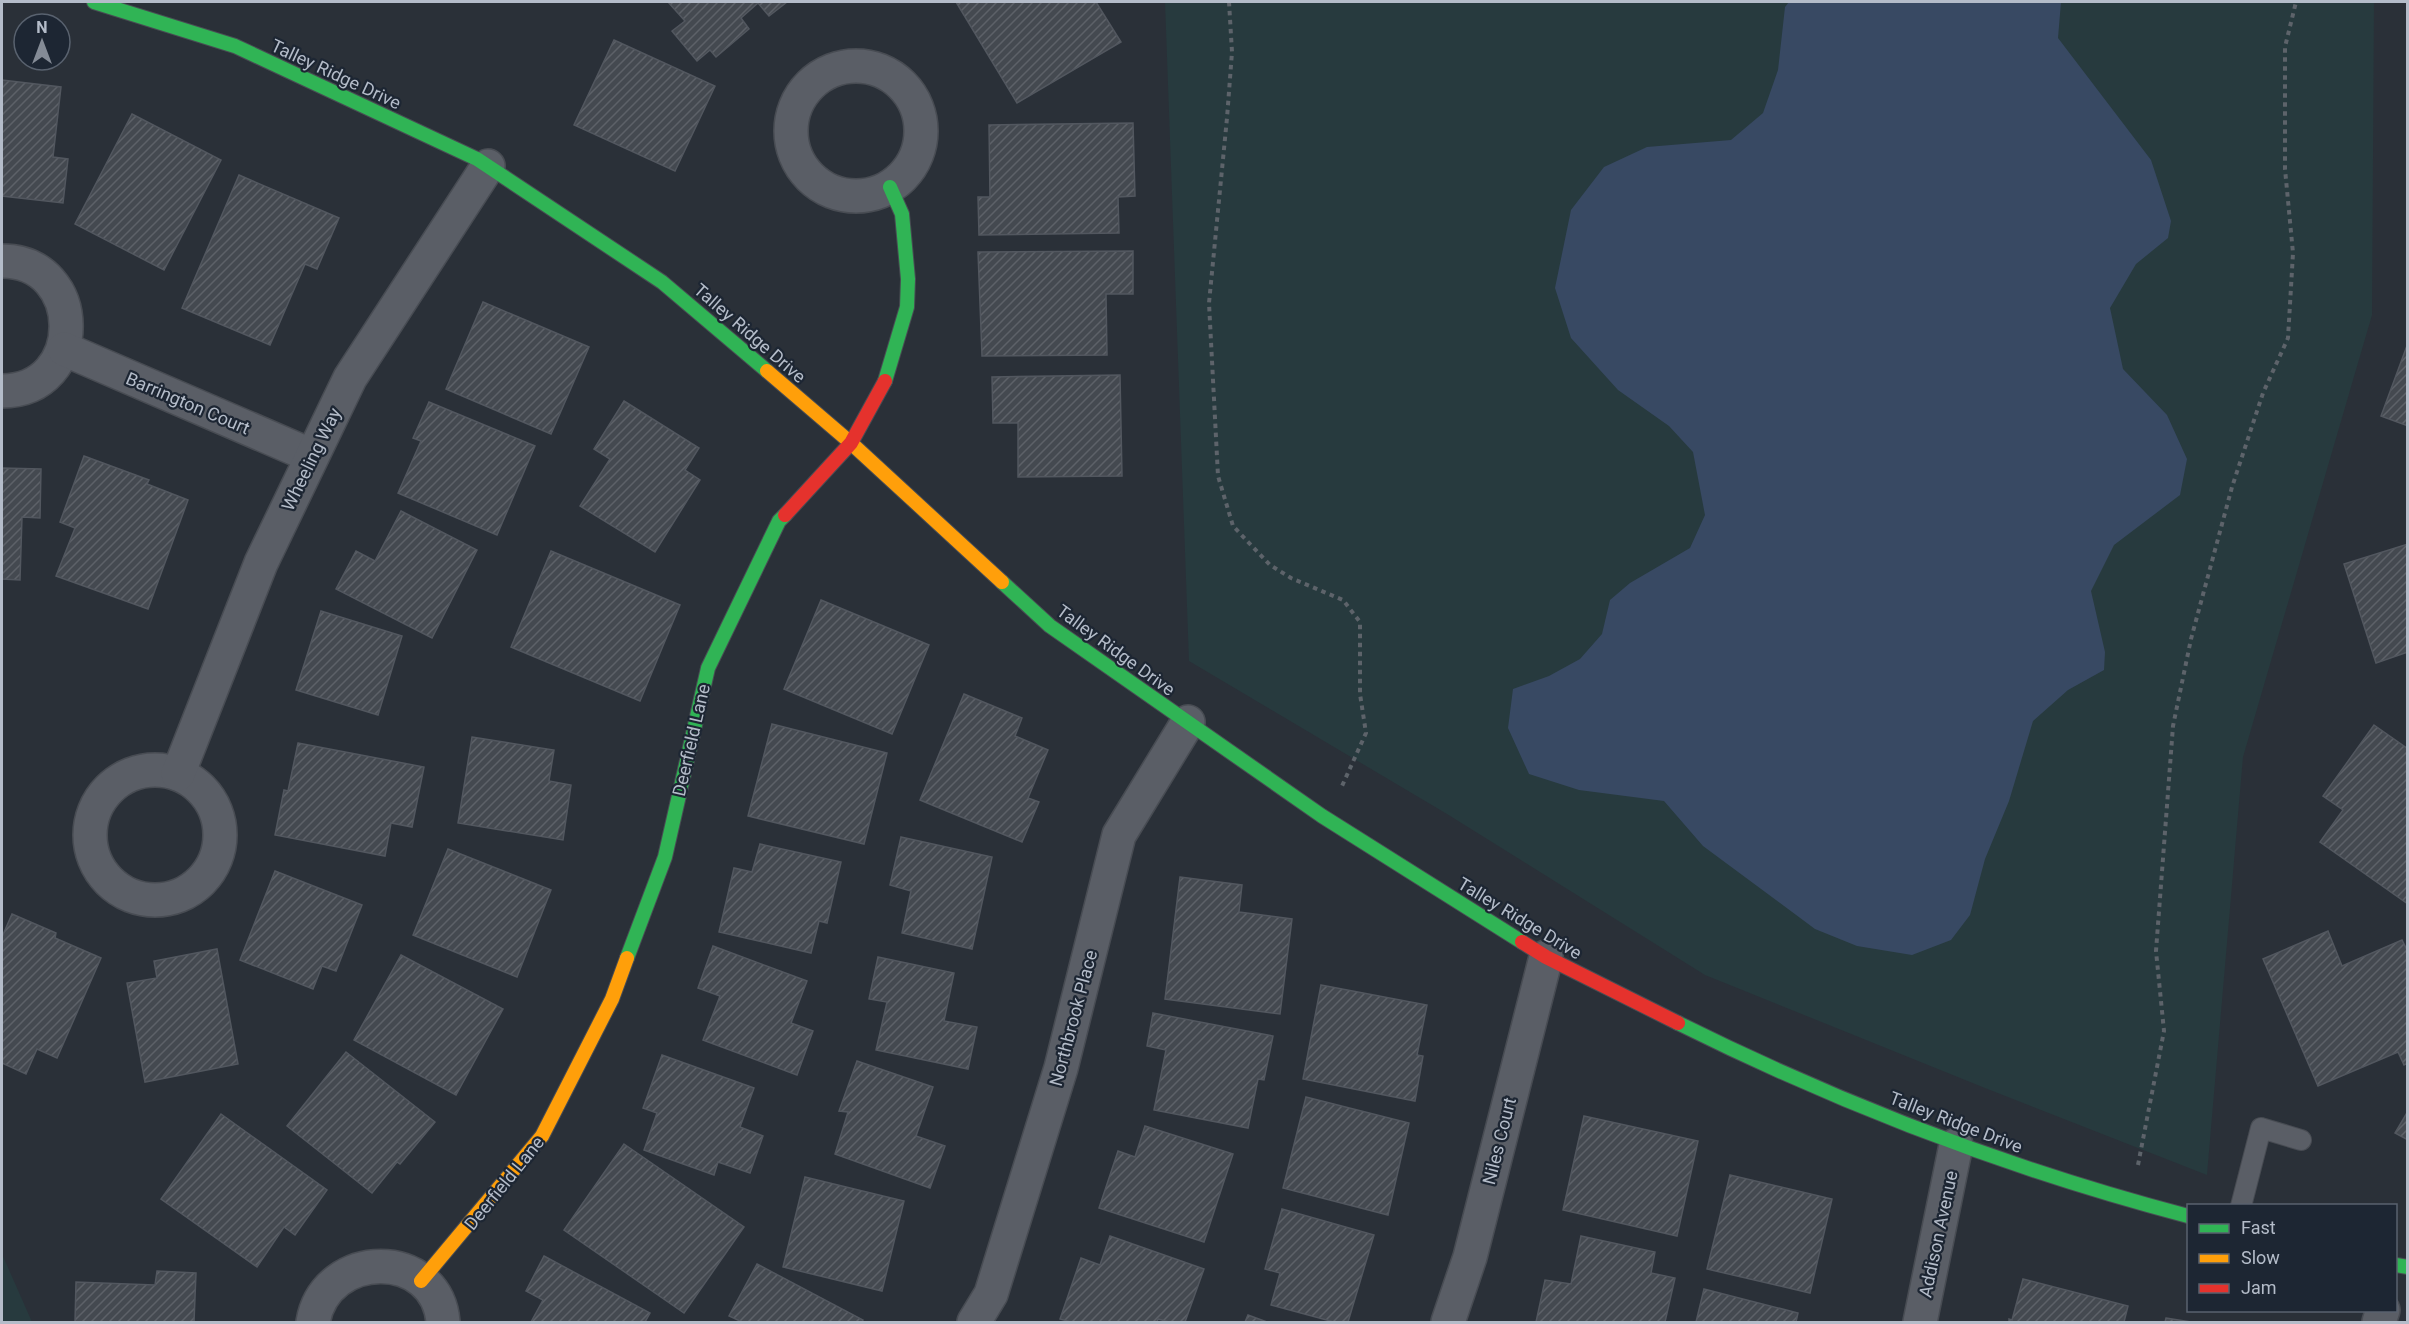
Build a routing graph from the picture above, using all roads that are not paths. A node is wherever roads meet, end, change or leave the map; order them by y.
1 (94, 2) edge
2 (488, 166) junction
3 (890, 187) dead end
4 (2, 261) edge
5 (64, 350) junction
6 (2, 391) edge
7 (851, 443) junction
8 (312, 456) junction
9 (1188, 722) junction
10 (178, 774) dead end
11 (1546, 957) junction
12 (2301, 1140) dead end
13 (1956, 1145) junction
14 (2242, 1204) edge
15 (2187, 1216) edge
16 (421, 1281) junction
17 (313, 1323) edge
18 (443, 1323) edge
19 (974, 1323) edge
20 (1448, 1323) edge
21 (1920, 1323) edge

1 - 2 street, Talley Ridge Drive
2 - 7 street, Talley Ridge Drive
2 - 8 street, Wheeling Way
3 - 7 street, Deerfield Lane
4 - 5 street
5 - 6 street
5 - 8 street, Barrington Court
7 - 9 street, Talley Ridge Drive
7 - 16 street, Deerfield Lane
8 - 10 street, Wheeling Way
9 - 11 street, Talley Ridge Drive
9 - 19 street, Northbrook Place
11 - 13 street, Talley Ridge Drive
11 - 20 street, Niles Court
12 - 14 lane
13 - 15 street, Talley Ridge Drive
13 - 21 street, Addison Avenue
16 - 17 street
16 - 18 street

